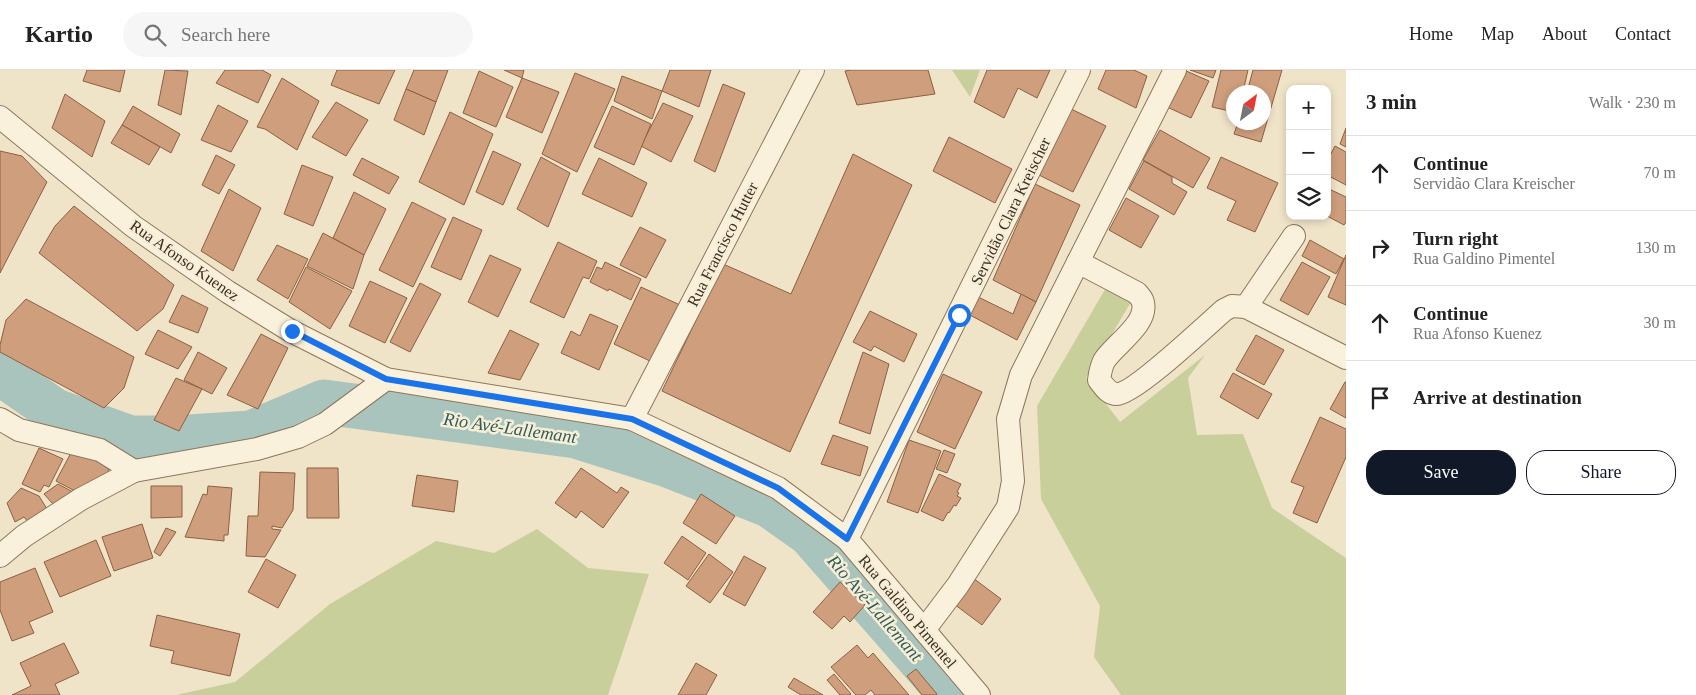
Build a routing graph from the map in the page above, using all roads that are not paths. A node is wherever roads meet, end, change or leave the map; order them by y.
1 (813, 70) edge
2 (1079, 70) edge
3 (1175, 70) edge
4 (0, 117) edge
5 (1294, 236) dead end
6 (1078, 262) junction
7 (1246, 307) junction
8 (1346, 358) edge
9 (385, 380) junction
10 (0, 419) edge
11 (632, 419) junction
12 (134, 471) junction
13 (847, 539) junction
14 (0, 556) edge
15 (924, 630) junction
16 (979, 695) edge

1 - 11 street, Rua Francisco Hutter
2 - 13 street, Servidão Clara Kreischer
3 - 6 street
4 - 9 street, Rua Afonso Kuenez
5 - 7 street
6 - 7 street
6 - 15 street
7 - 8 street
9 - 11 street, Rua Galdino Pimentel
9 - 12 street
10 - 12 street
11 - 13 street, Rua Galdino Pimentel
12 - 14 street
13 - 15 street, Rua Galdino Pimentel
15 - 16 street, Rua Galdino Pimentel

